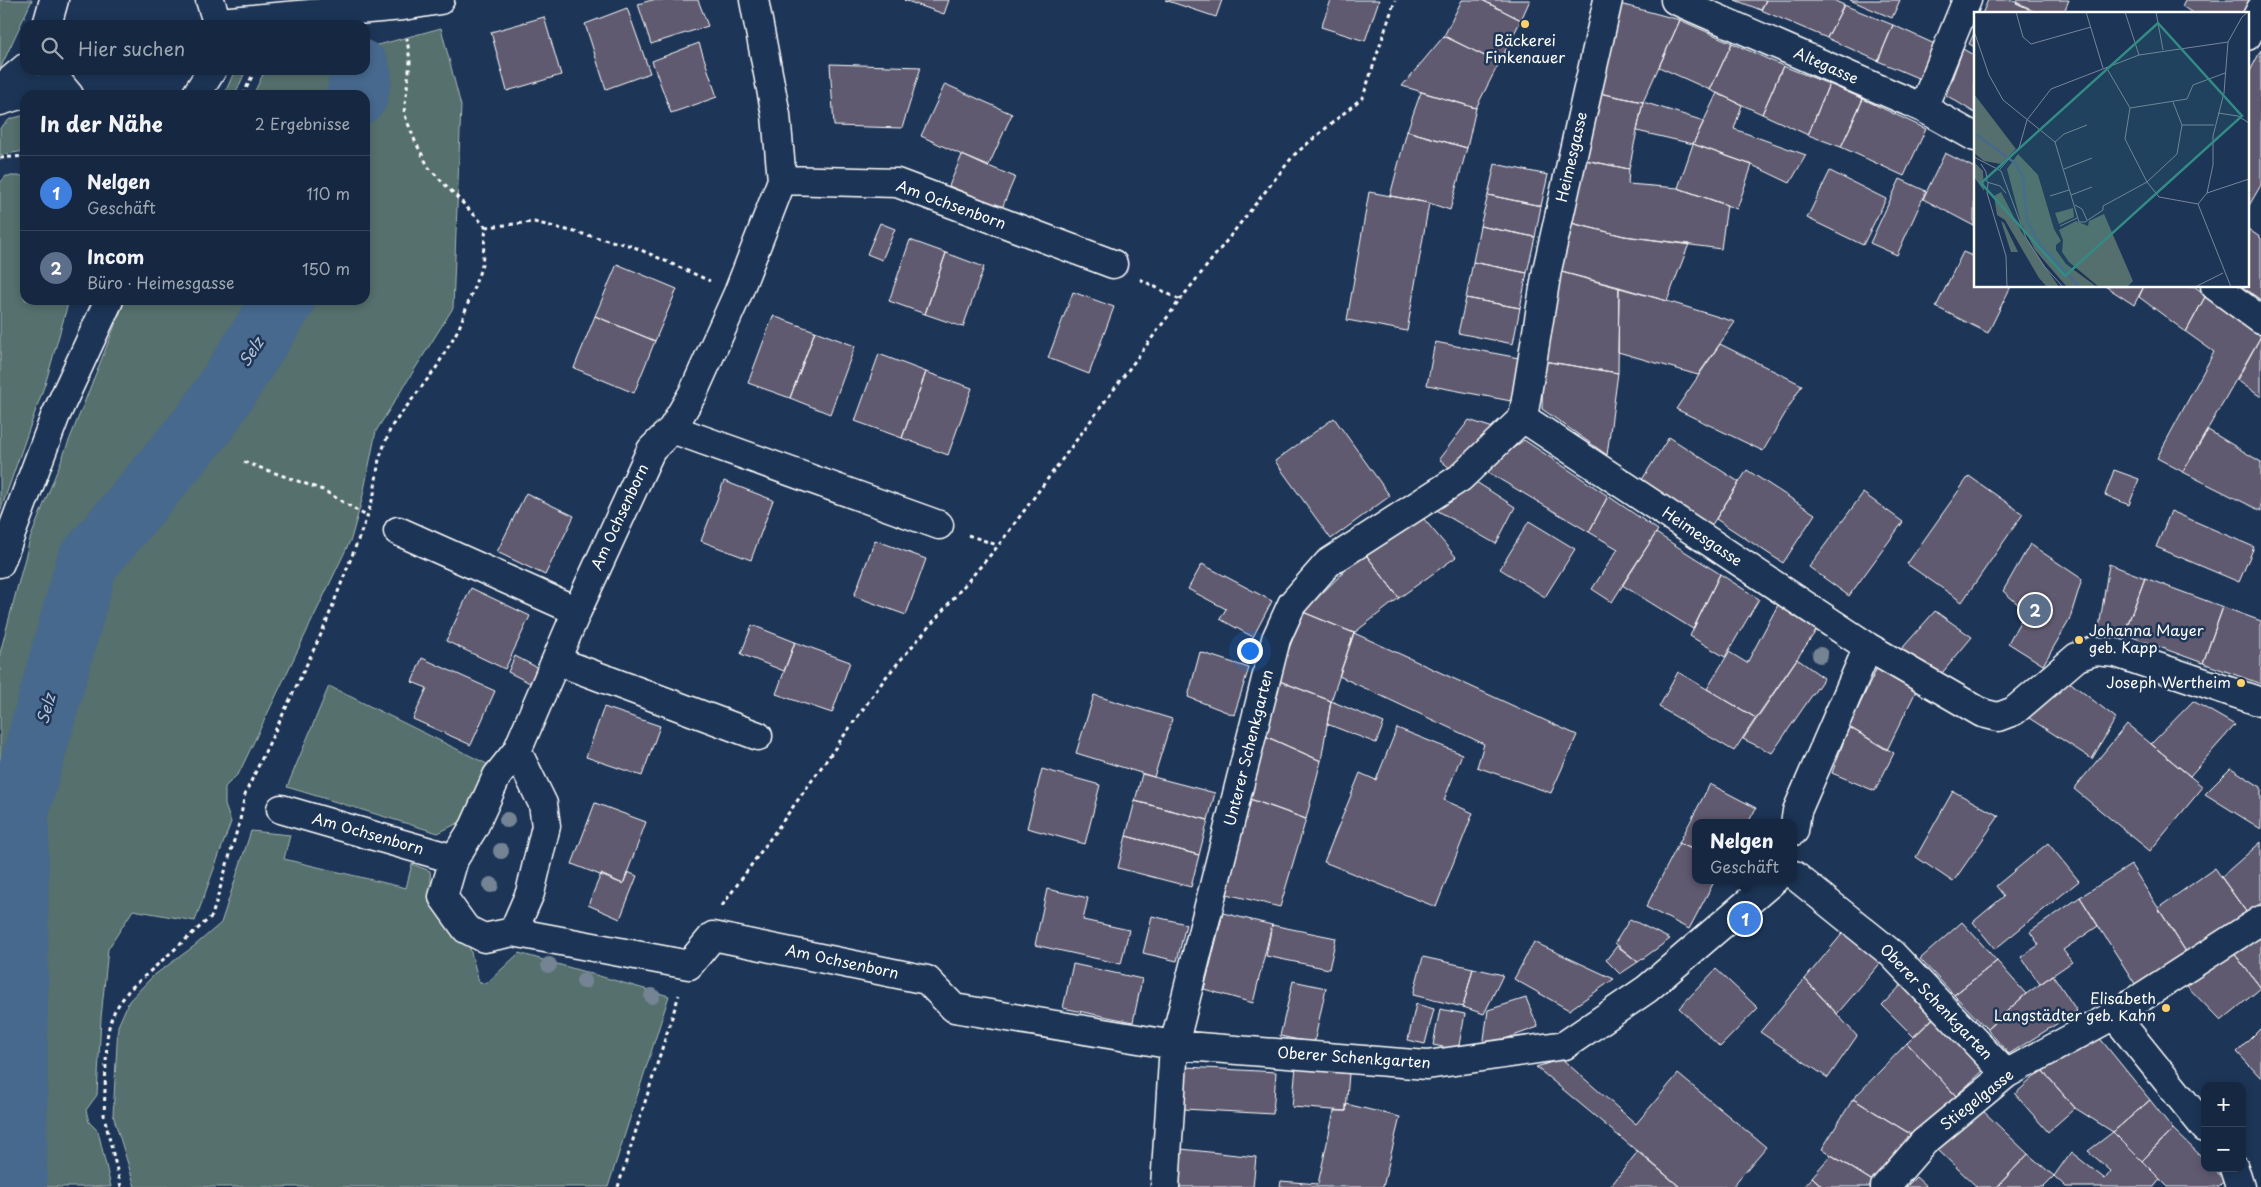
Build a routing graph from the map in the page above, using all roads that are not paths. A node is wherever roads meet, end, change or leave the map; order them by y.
1 (54, 0) edge
2 (440, 0) edge
3 (754, 0) edge
4 (1608, 0) edge
5 (1675, 0) edge
6 (1967, 0) edge
7 (2261, 9) edge
8 (215, 16) edge
9 (48, 20) edge
10 (2248, 34) edge
11 (20, 72) edge
12 (209, 75) edge
13 (60, 83) edge
14 (0, 89) edge
15 (37, 90) edge
16 (199, 90) edge
17 (20, 95) edge
18 (0, 101) edge
19 (1923, 108) junction
20 (1974, 136) edge
21 (782, 180) junction
22 (1113, 264) road end
23 (2219, 288) edge
24 (88, 305) edge
25 (107, 305) edge
26 (2261, 320) edge
27 (55, 417) junction
28 (1523, 418) junction
29 (672, 429) junction
30 (939, 525) dead end
31 (398, 531) dead end
32 (0, 564) edge
33 (577, 611) junction
34 (1868, 647) junction
35 (557, 661) junction
36 (2261, 702) edge
37 (758, 736) dead end
38 (517, 752) junction
39 (281, 809) dead end
40 (1796, 819) edge
41 (454, 859) junction
42 (1797, 877) edge
43 (1769, 884) edge
44 (2261, 920) edge
45 (512, 932) junction
46 (2114, 1015) junction
47 (1174, 1045) junction
48 (2006, 1074) junction
49 (2204, 1127) edge
50 (2235, 1172) edge
51 (1165, 1187) edge
52 (1885, 1187) edge
53 (2240, 1187) edge

1 - 9 street
2 - 8 street
3 - 21 street, Am Ochsenborn
4 - 28 street, Heimesgasse
5 - 19 street, Altegasse
6 - 19 street
7 - 10 street
11 - 14 street
12 - 16 street
13 - 15 street
17 - 18 street
19 - 20 street, Altegasse
21 - 22 street, Am Ochsenborn
21 - 29 street, Am Ochsenborn
23 - 26 street
24 - 27 street
25 - 27 street
27 - 32 street
28 - 34 street, Heimesgasse
28 - 47 street, Unterer Schenkgarten
29 - 30 street
29 - 33 street, Am Ochsenborn
31 - 33 street
33 - 35 street, Am Ochsenborn
34 - 36 street, Heimesgasse
34 - 40 street
35 - 37 street
35 - 38 street, Am Ochsenborn
38 - 41 street, Am Ochsenborn
38 - 45 street
39 - 41 street, Am Ochsenborn
41 - 45 street, Am Ochsenborn
42 - 48 street, Oberer Schenkgarten
43 - 47 street, Oberer Schenkgarten
44 - 46 street, Stiegelgasse
45 - 47 street, Am Ochsenborn
46 - 48 street, Stiegelgasse
46 - 49 street
47 - 51 street, Unterer Schenkgarten
48 - 52 street, Stiegelgasse
50 - 53 street

